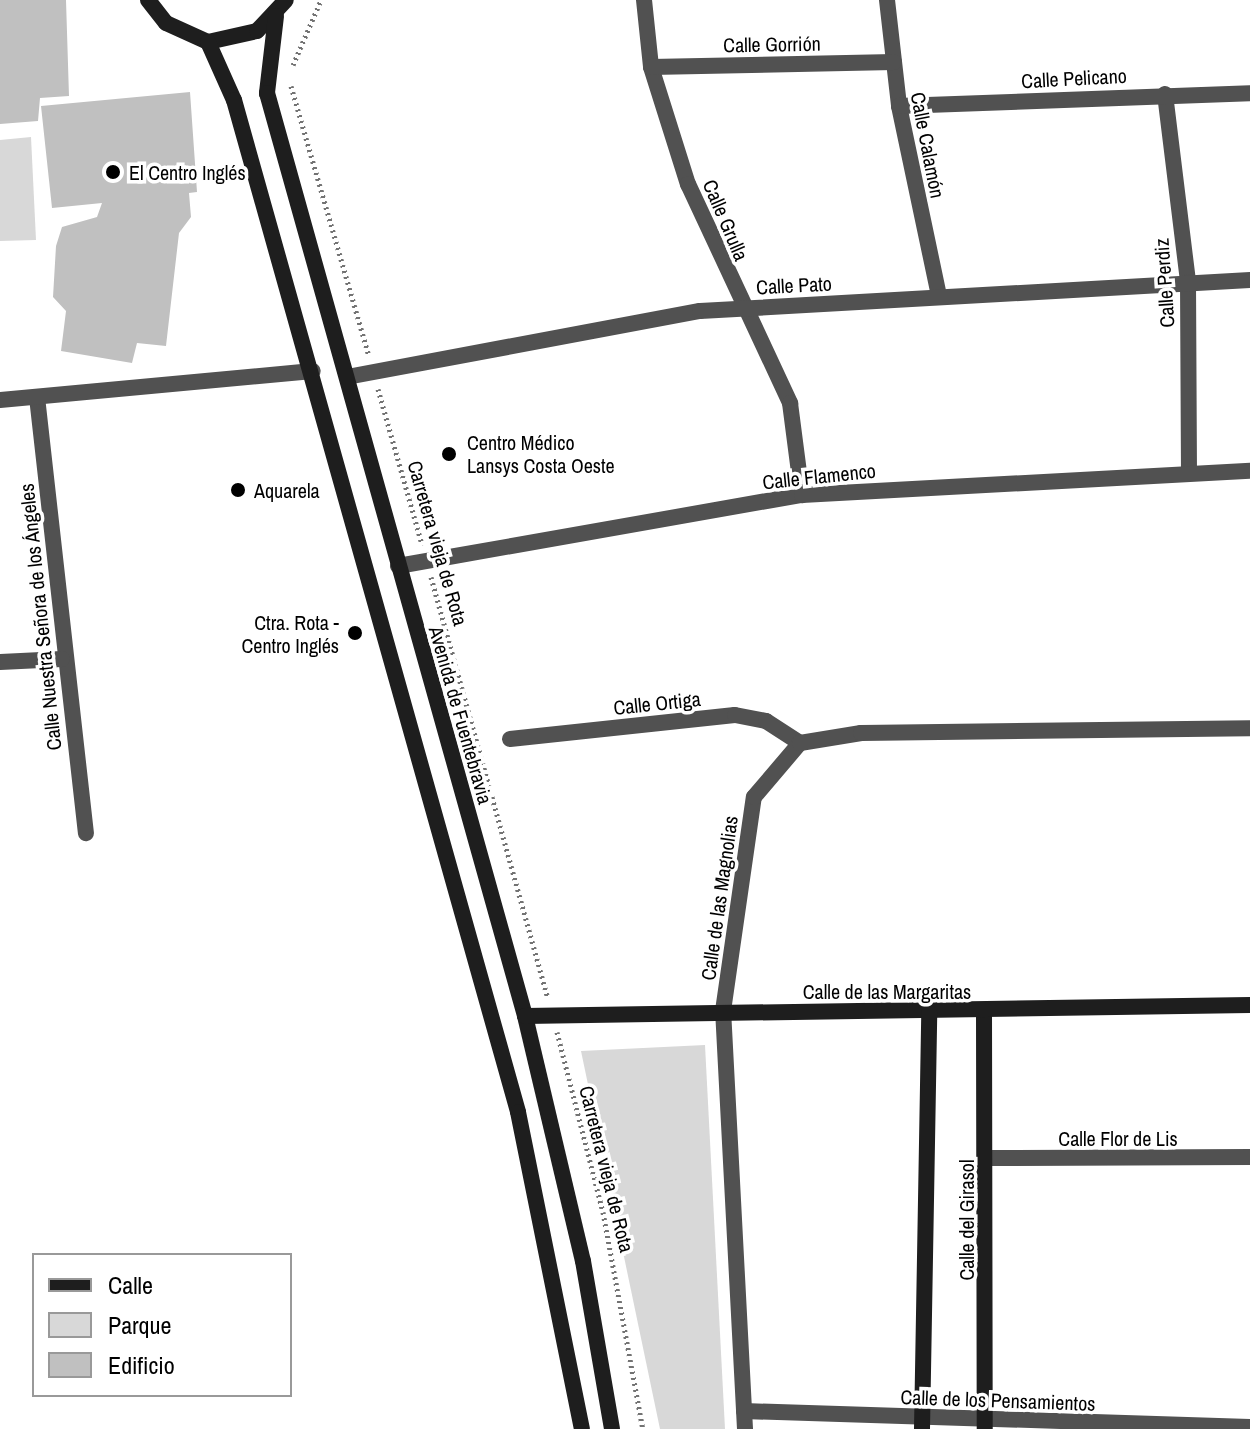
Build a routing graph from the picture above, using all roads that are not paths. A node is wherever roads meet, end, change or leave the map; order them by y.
1 (148, 0) edge
2 (286, 0) edge
3 (644, 0) edge
4 (887, 0) edge
5 (276, 16) junction
6 (208, 42) junction
7 (894, 62) junction
8 (651, 67) junction
9 (1250, 93) edge
10 (1165, 94) junction
11 (899, 106) junction
12 (1250, 280) edge
13 (1188, 282) junction
14 (939, 296) junction
15 (742, 308) junction
16 (313, 371) junction
17 (347, 377) junction
18 (37, 397) junction
19 (0, 400) edge
20 (1189, 469) junction
21 (1250, 471) edge
22 (802, 495) junction
23 (398, 566) junction
24 (62, 659) junction
25 (0, 662) edge
26 (1250, 728) edge
27 (510, 739) dead end
28 (800, 743) junction
29 (86, 833) dead end
30 (1250, 1005) edge
31 (723, 1011) junction
32 (984, 1011) junction
33 (929, 1013) junction
34 (525, 1016) junction
35 (1250, 1157) edge
36 (986, 1158) junction
37 (744, 1411) junction
38 (922, 1423) edge
39 (985, 1426) edge
40 (1250, 1427) edge
41 (582, 1429) edge
42 (612, 1429) edge
43 (745, 1429) edge

1 - 6 main road
2 - 5 main road
3 - 8 street, Calle Grulla
4 - 7 street, Calle Calamón
5 - 6 main road
5 - 17 main road, Avenida de Fuentebravia
6 - 16 main road
7 - 8 street, Calle Gorrión
7 - 11 street, Calle Calamón
8 - 15 street, Calle Grulla
9 - 10 street, Calle Pelicano
10 - 11 street, Calle Pelicano
10 - 13 street, Calle Perdiz
11 - 14 street, Calle Calamón
12 - 13 street, Calle Pato
13 - 14 street, Calle Pato
13 - 20 street, Calle Perdiz
14 - 15 street, Calle Pato
15 - 17 street, Calle Pato
15 - 22 street, Calle Grulla
16 - 18 street
16 - 41 main road
17 - 23 main road, Avenida de Fuentebravia
18 - 19 street
18 - 24 street, Calle Nuestra Señora de los Ángeles
20 - 21 street, Calle Flamenco
20 - 22 street, Calle Flamenco
22 - 23 street, Calle Flamenco
23 - 34 main road, Avenida de Fuentebravia
24 - 25 street
24 - 29 street, Calle Nuestra Señora de los Ángeles
26 - 28 street
27 - 28 street, Calle Ortiga
28 - 31 street, Calle de las Magnolias
30 - 32 main road, Calle de las Margaritas
31 - 33 main road, Calle de las Margaritas
31 - 34 main road, Calle de las Margaritas
31 - 37 street, Calle de las Magnolias
32 - 33 main road, Calle de las Margaritas
32 - 36 main road, Calle del Girasol
33 - 38 main road, Calle del Girasol
34 - 42 main road, Avenida de Fuentebravia
35 - 36 street, Calle Flor de Lis
36 - 39 main road, Calle del Girasol
37 - 38 street, Calle de los Pensamientos
37 - 43 street, Calle de las Magnolias
38 - 39 street, Calle de los Pensamientos
39 - 40 street, Calle de los Pensamientos

